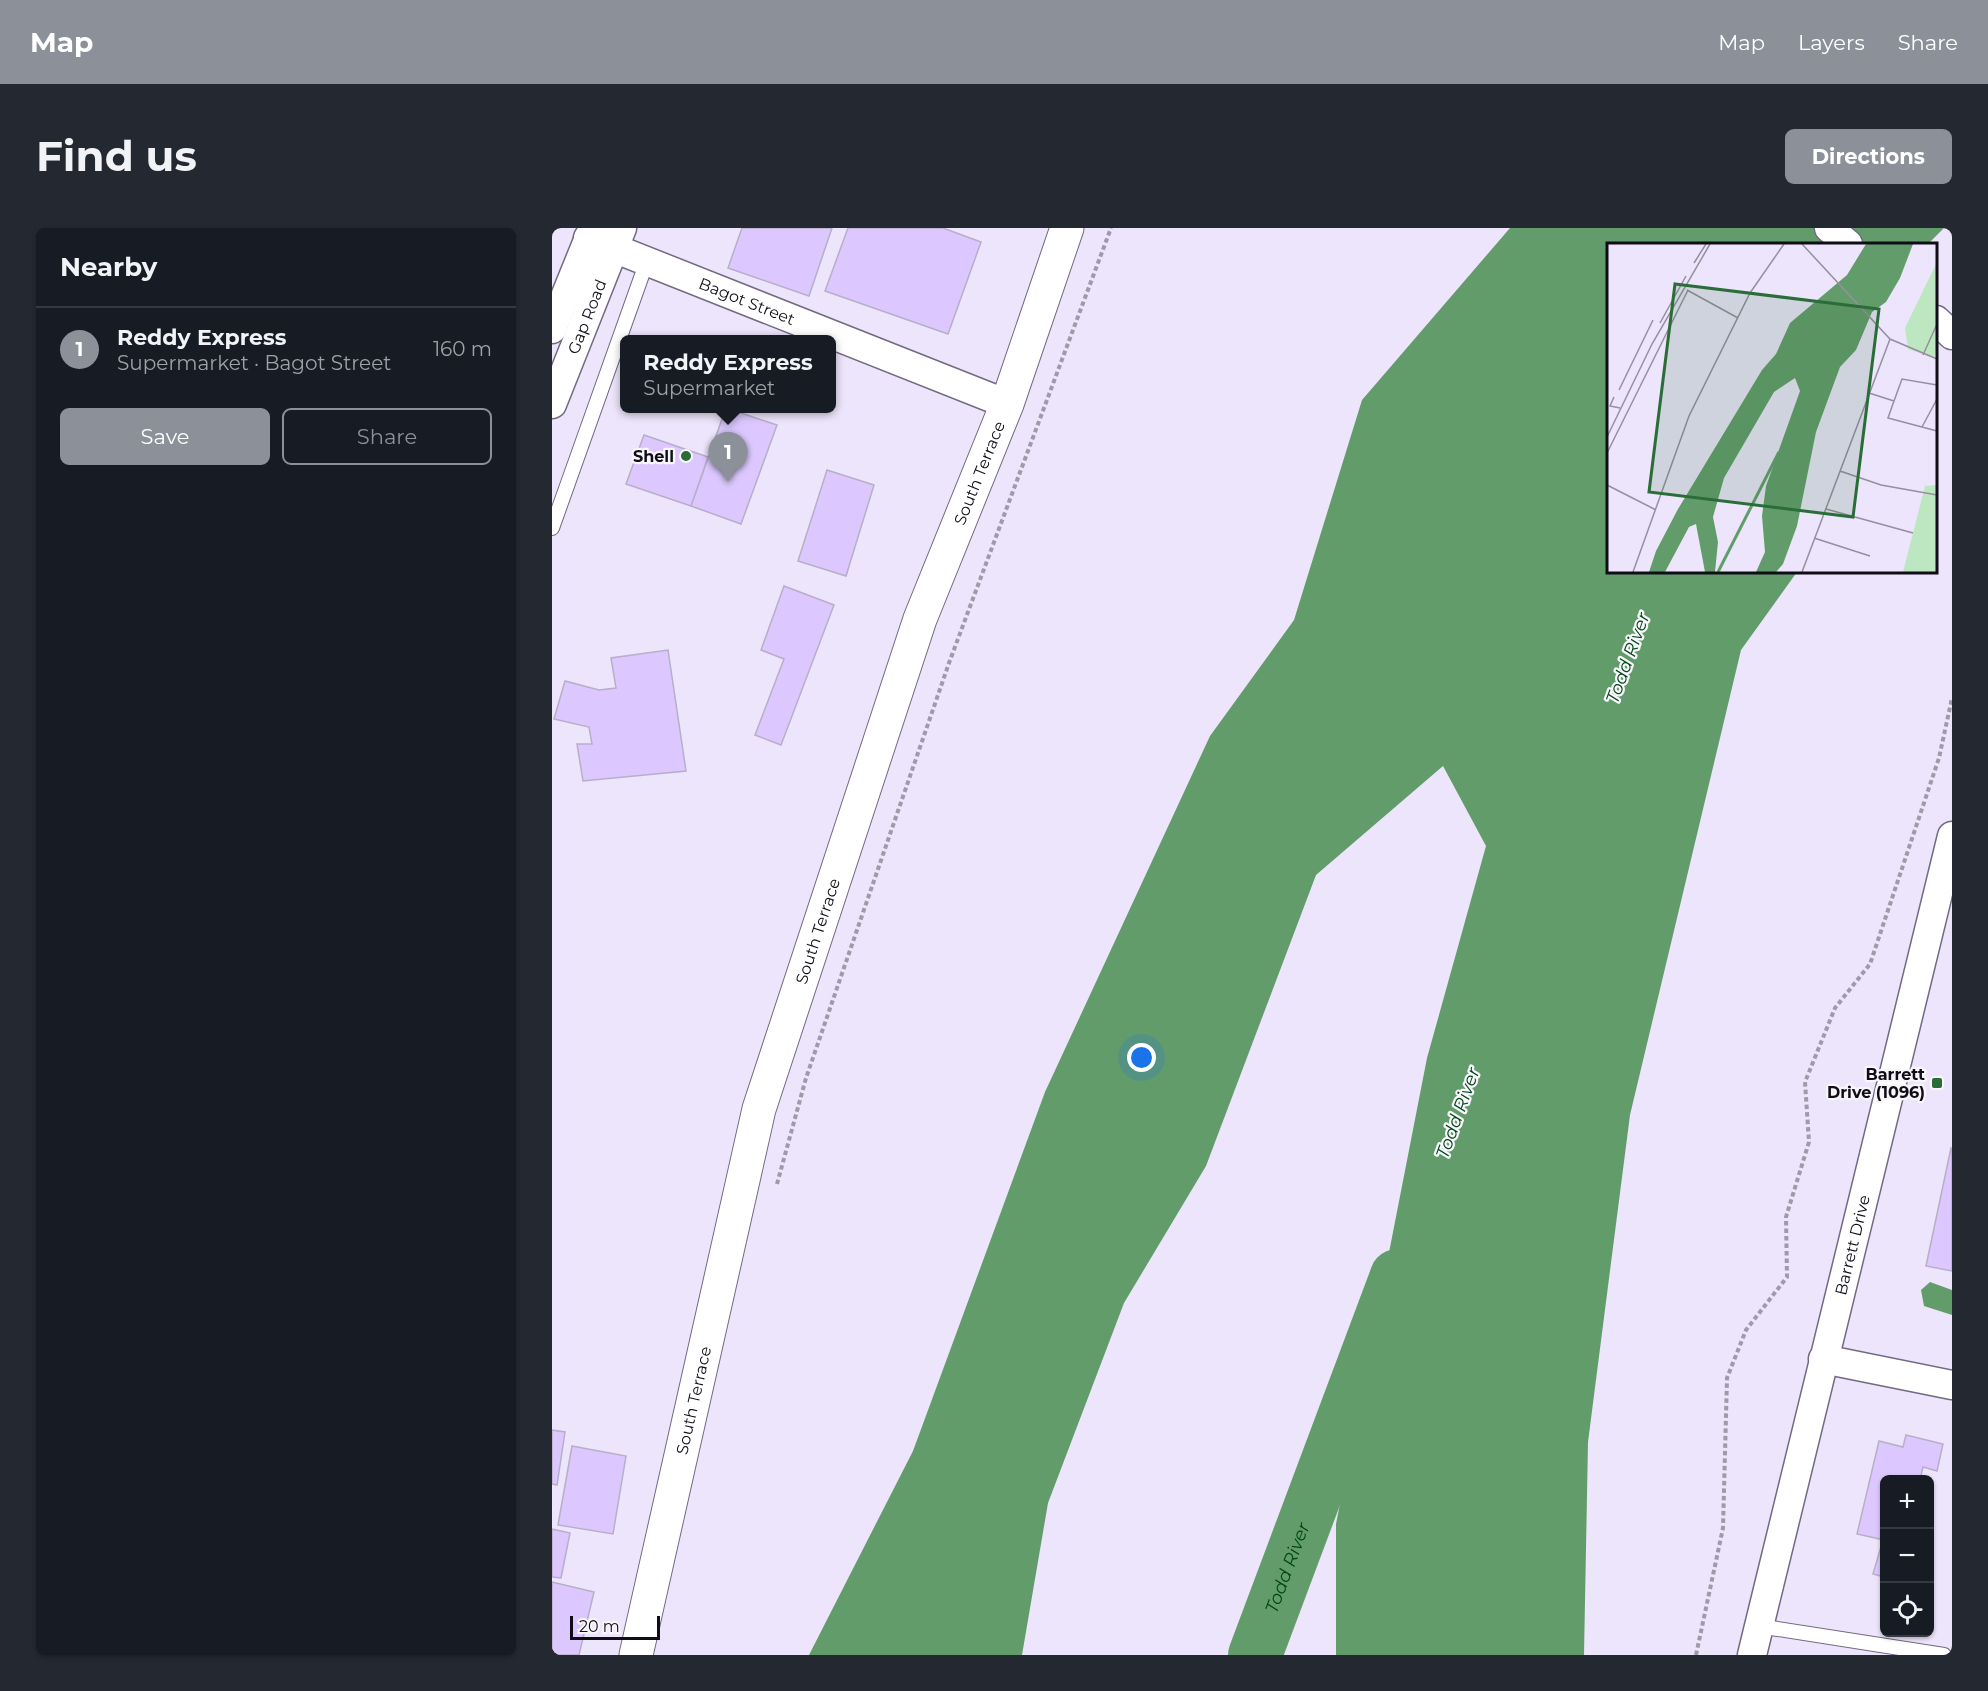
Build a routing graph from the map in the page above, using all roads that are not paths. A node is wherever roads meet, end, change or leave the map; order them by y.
1 (1066, 228) edge
2 (1829, 228) edge
3 (591, 233) edge
4 (619, 238) edge
5 (1847, 243) edge
6 (647, 261) junction
7 (1937, 322) edge
8 (552, 329) edge
9 (621, 335) edge
10 (833, 335) edge
11 (1952, 335) edge
12 (836, 336) edge
13 (620, 337) edge
14 (552, 404) edge
15 (1006, 404) junction
16 (552, 528) edge
17 (1952, 836) edge
18 (1823, 1359) junction
19 (1952, 1384) edge
20 (1759, 1626) junction
21 (636, 1655) edge
22 (1752, 1655) edge
23 (1944, 1655) edge

1 - 15 street, South Terrace
2 - 5 street
3 - 4 street, Bagot Street
3 - 8 street, Gap Road
4 - 6 street, Bagot Street
4 - 14 street, Gap Road
6 - 9 lane
6 - 10 street, Bagot Street
7 - 11 street
12 - 15 street, Bagot Street
13 - 16 lane
15 - 21 street, South Terrace
17 - 18 street, Barrett Drive
18 - 19 street
18 - 20 street, Barrett Drive
20 - 22 street, Barrett Drive
20 - 23 lane

